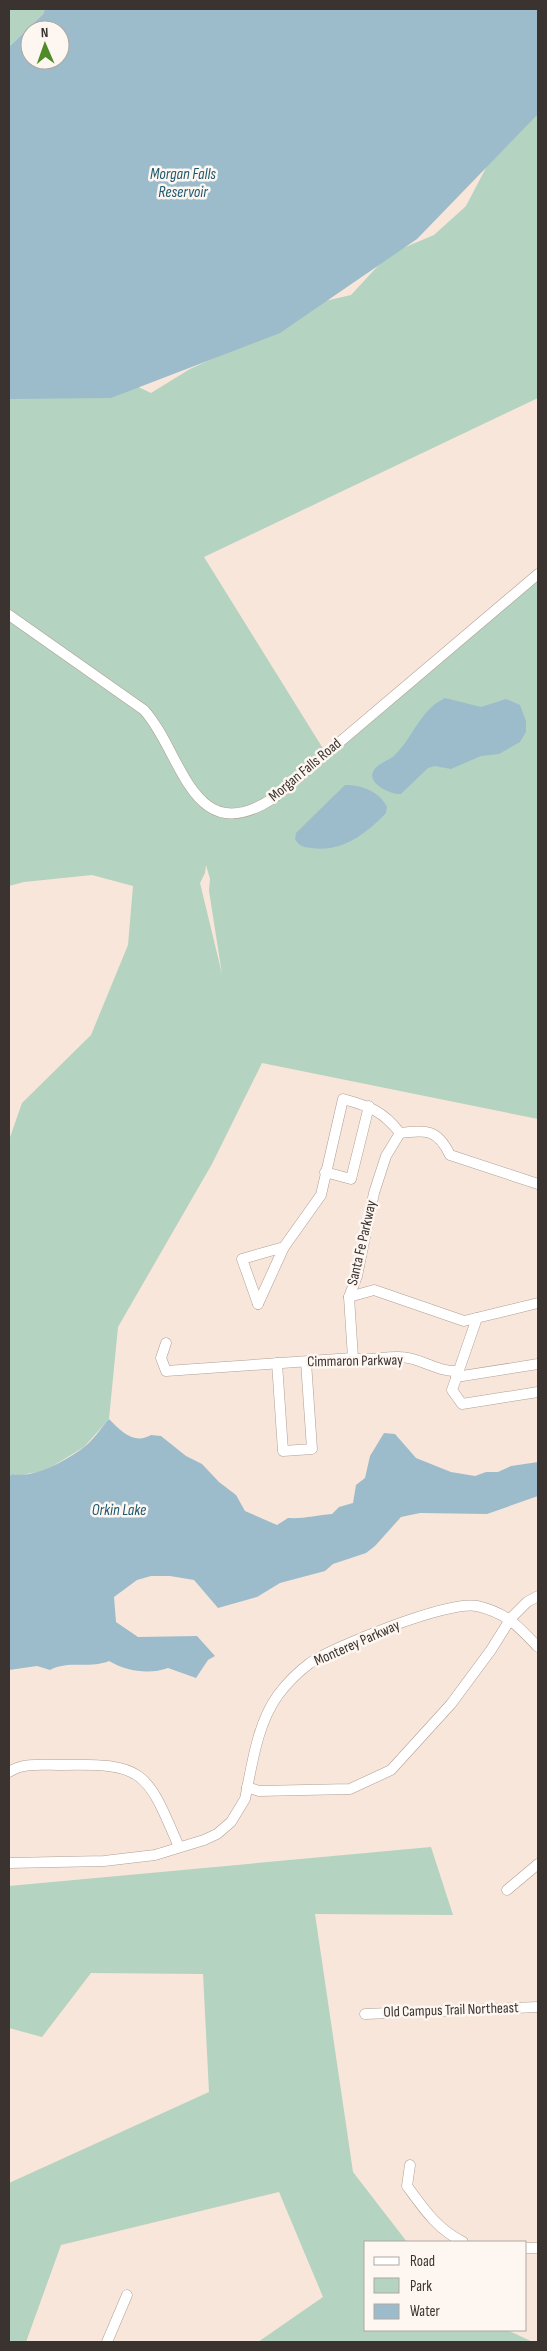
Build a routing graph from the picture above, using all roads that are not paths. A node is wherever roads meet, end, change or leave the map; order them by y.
1 (538, 574) edge
2 (9, 615) edge
3 (369, 1106) junction
4 (400, 1133) junction
5 (325, 1172) junction
6 (538, 1184) edge
7 (284, 1247) junction
8 (349, 1297) junction
9 (538, 1303) edge
10 (477, 1318) junction
11 (166, 1343) dead end
12 (353, 1358) junction
13 (306, 1362) junction
14 (277, 1364) junction
15 (538, 1364) edge
16 (457, 1374) junction
17 (538, 1392) edge
18 (538, 1596) edge
19 (511, 1618) junction
20 (538, 1647) edge
21 (9, 1772) edge
22 (248, 1787) junction
23 (179, 1847) junction
24 (9, 1863) edge
25 (538, 1864) edge
26 (507, 1890) dead end
27 (538, 2007) edge
28 (365, 2014) dead end
29 (410, 2165) dead end
30 (461, 2241) edge
31 (127, 2295) dead end
32 (107, 2342) edge

1 - 2 street, Morgan Falls Road
3 - 4 street
3 - 5 street
3 - 5 street
4 - 6 street
4 - 8 street, Santa Fe Parkway
5 - 7 street
7 - 7 street
8 - 10 street
8 - 12 street, Santa Fe Parkway
9 - 10 street
10 - 16 street
11 - 14 street, Cimmaron Parkway
12 - 13 street, Cimmaron Parkway
12 - 16 street, Cimmaron Parkway
13 - 14 street, Cimmaron Parkway
13 - 14 street
15 - 16 street, Cimmaron Parkway
16 - 17 street
18 - 19 street
19 - 20 street, Monterey Parkway
19 - 22 street
19 - 22 street, Monterey Parkway
21 - 23 street
22 - 23 street, Monterey Parkway
23 - 24 street, Monterey Parkway
25 - 26 street
27 - 28 street, Old Campus Trail Northeast
29 - 30 street
31 - 32 street

